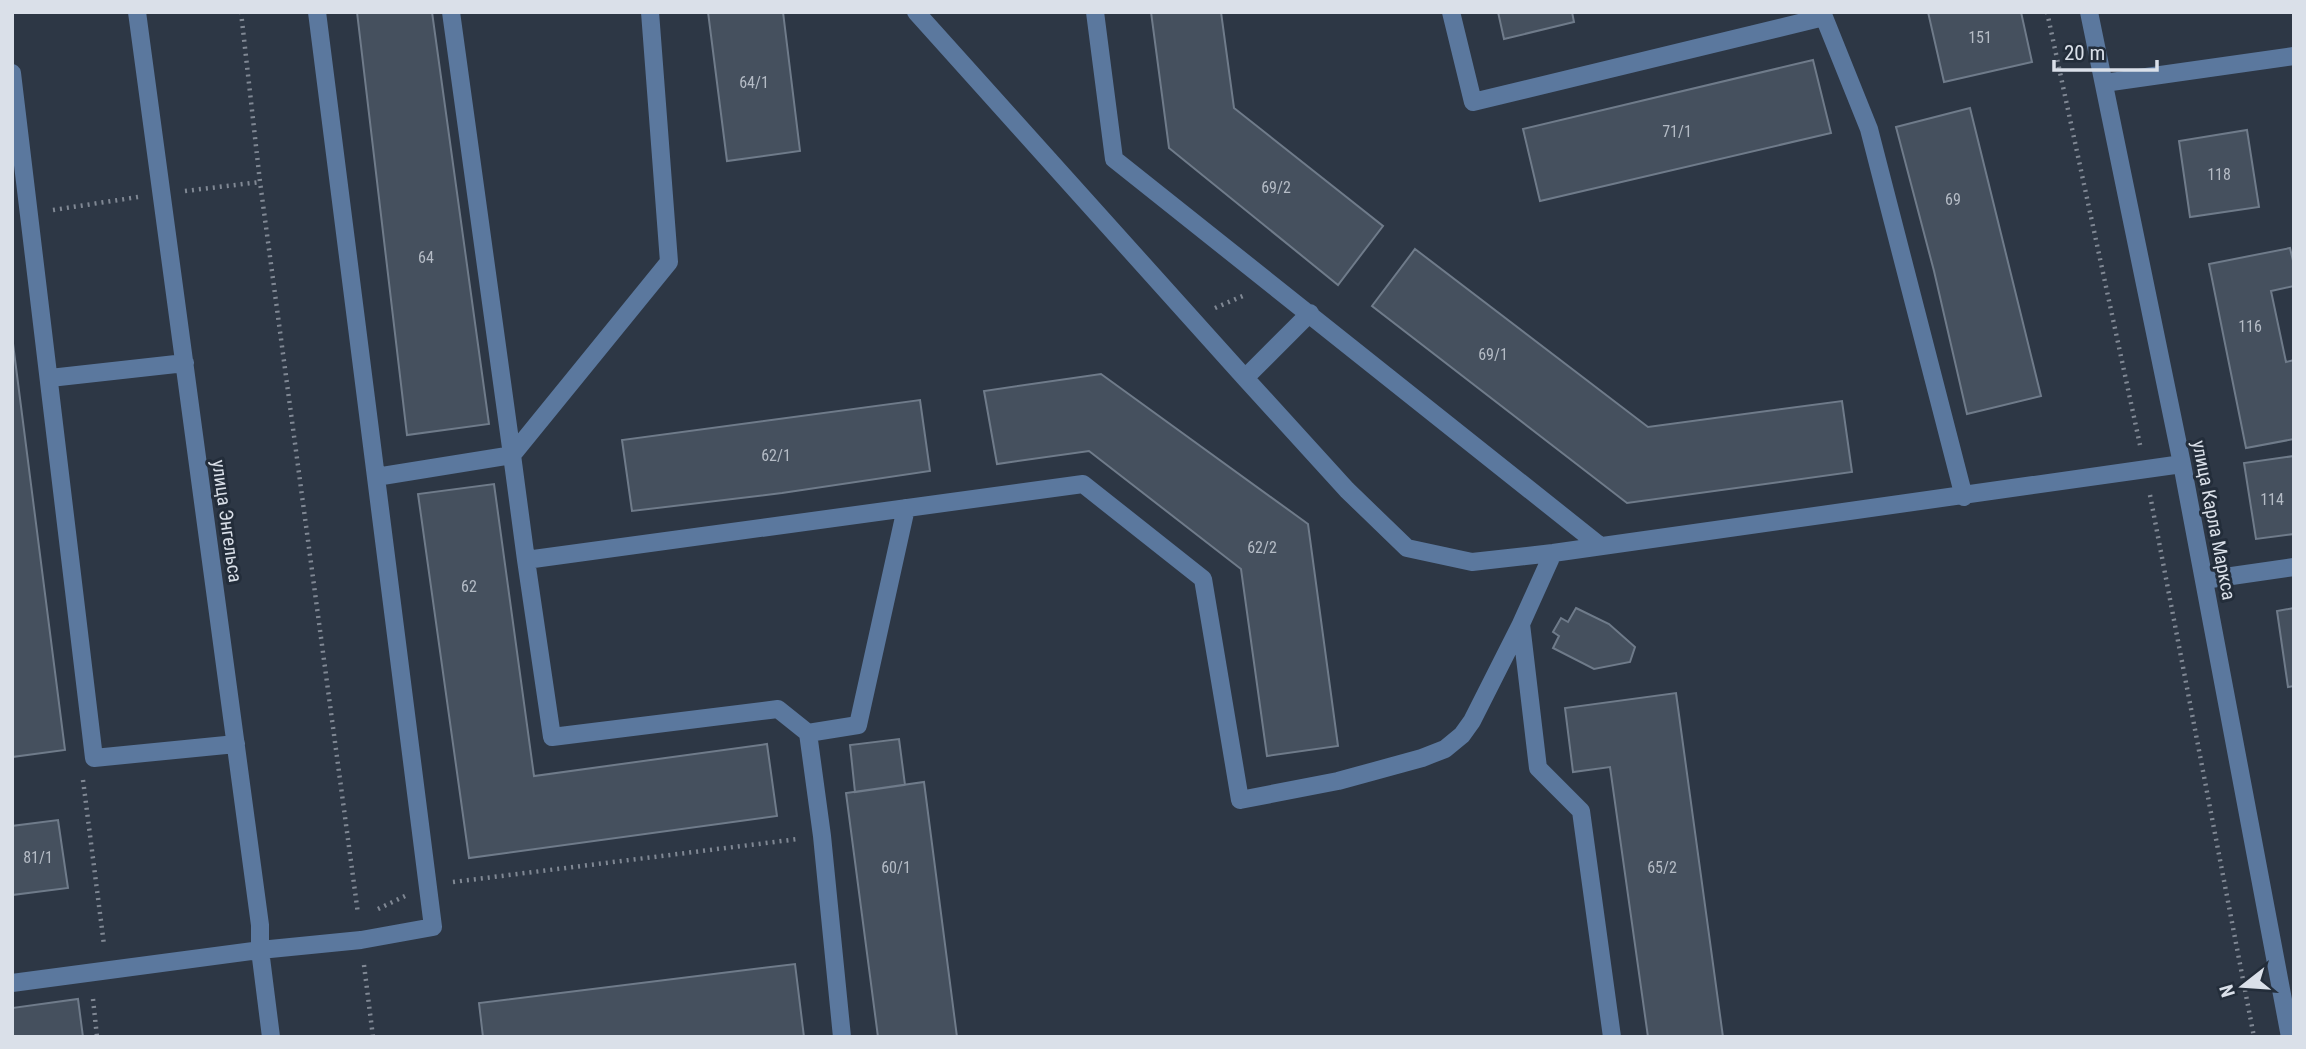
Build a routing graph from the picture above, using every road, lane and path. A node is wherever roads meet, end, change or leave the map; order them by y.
1 (137, 12) edge
2 (241, 12) edge
3 (317, 12) edge
4 (451, 12) edge
5 (650, 12) edge
6 (916, 12) edge
7 (1095, 12) edge
8 (1451, 12) edge
9 (2047, 12) edge
10 (2089, 12) edge
11 (1824, 15) edge
12 (2294, 56) edge
13 (12, 73) edge
14 (2104, 83) junction
15 (260, 182) junction
16 (162, 194) junction
17 (28, 214) junction
18 (1310, 313) junction
19 (185, 363) junction
20 (50, 378) junction
21 (1245, 378) junction
22 (512, 455) junction
23 (2182, 464) junction
24 (2145, 470) junction
25 (376, 477) junction
26 (1964, 497) junction
27 (906, 508) junction
28 (1599, 545) junction
29 (1553, 553) junction
30 (526, 560) junction
31 (2294, 567) edge
32 (2204, 580) junction
33 (1521, 624) junction
34 (808, 733) junction
35 (236, 744) junction
36 (822, 836) junction
37 (429, 885) junction
38 (359, 917) junction
39 (346, 918) dead end
40 (361, 940) junction
41 (260, 950) junction
42 (12, 983) edge
43 (271, 1037) edge
44 (373, 1037) edge
45 (842, 1037) edge
46 (1612, 1037) edge
47 (2254, 1037) edge
48 (2290, 1037) edge

1 - 16 street, улица Энгельса
2 - 15 path
3 - 25 street
4 - 22 street
5 - 22 street
6 - 21 street
7 - 18 street
8 - 11 street
9 - 24 path
10 - 14 street, улица Карла Маркса
11 - 26 street
12 - 14 street
13 - 17 street
14 - 23 street, улица Карла Маркса
15 - 16 path
15 - 38 path
16 - 17 path
16 - 19 street, улица Энгельса
17 - 20 street
18 - 21 street
18 - 28 street
19 - 20 street
19 - 35 street, улица Энгельса
20 - 35 street
21 - 29 street
22 - 25 street
22 - 30 street
23 - 24 street
23 - 32 street, улица Карла Маркса
24 - 26 street
24 - 47 path
25 - 37 street
26 - 28 street
27 - 30 street
27 - 33 street
27 - 34 street
28 - 29 street
29 - 33 street
30 - 34 street
31 - 32 street
32 - 48 street, улица Карла Маркса
33 - 46 street
34 - 36 street
35 - 41 street, улица Энгельса
36 - 37 path
36 - 45 street
37 - 38 path
37 - 40 street
38 - 39 path
40 - 41 street
40 - 44 path
41 - 42 street
41 - 43 street, улица Энгельса

